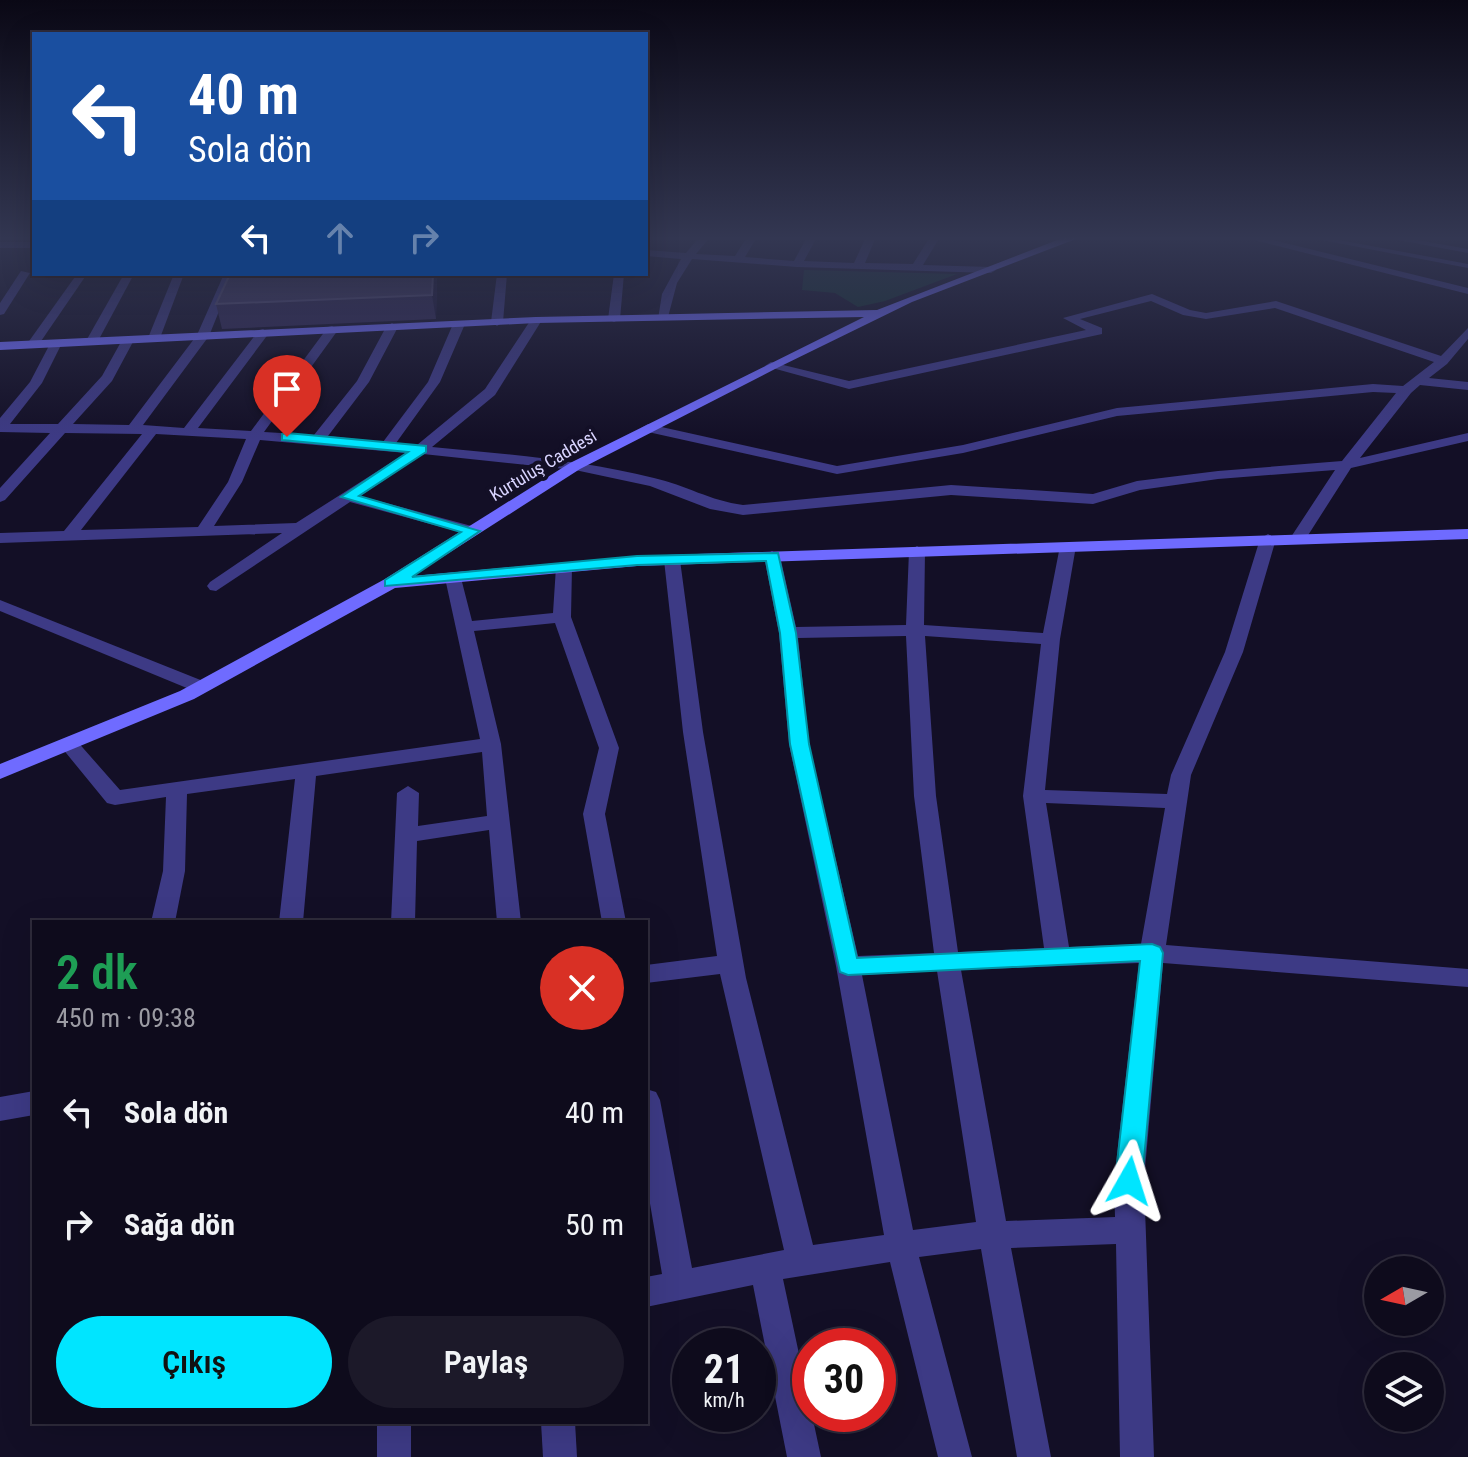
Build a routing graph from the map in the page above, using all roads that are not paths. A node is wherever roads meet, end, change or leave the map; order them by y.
1 (60, 305) edge
2 (112, 305) edge
3 (167, 305) edge
4 (216, 305) edge
5 (499, 305) edge
6 (616, 305) edge
7 (665, 305) edge
8 (900, 305) edge
9 (1120, 305) edge
10 (1172, 305) edge
11 (1270, 305) edge
12 (1279, 305) edge
13 (882, 312) junction
14 (662, 317) junction
15 (614, 319) junction
16 (536, 320) junction
17 (497, 322) junction
18 (459, 324) junction
19 (392, 327) junction
20 (332, 330) junction
21 (1468, 332) edge
22 (263, 333) junction
23 (203, 336) junction
24 (154, 338) junction
25 (128, 340) junction
26 (92, 341) junction
27 (56, 343) junction
28 (33, 344) junction
29 (0, 346) edge
30 (1443, 361) junction
31 (771, 366) junction
32 (1410, 386) junction
33 (1468, 386) edge
34 (0, 427) edge
35 (62, 427) junction
36 (648, 428) junction
37 (133, 429) junction
38 (152, 430) junction
39 (189, 431) junction
40 (255, 435) junction
41 (1468, 437) edge
42 (318, 439) junction
43 (387, 446) junction
44 (421, 449) junction
45 (1346, 465) junction
46 (575, 466) junction
47 (0, 497) edge
48 (348, 497) junction
49 (300, 528) junction
50 (203, 531) junction
51 (473, 531) junction
52 (1468, 534) edge
53 (68, 536) junction
54 (1299, 537) junction
55 (2, 539) edge
56 (1268, 539) junction
57 (1068, 546) junction
58 (917, 551) junction
59 (772, 556) junction
60 (672, 560) junction
61 (564, 567) junction
62 (453, 578) junction
63 (391, 583) junction
64 (216, 586) dead end
65 (1, 607) edge
66 (562, 617) junction
67 (465, 627) junction
68 (913, 630) junction
69 (788, 633) junction
70 (1051, 639) junction
71 (201, 687) junction
72 (69, 744) junction
73 (491, 744) junction
74 (306, 771) junction
75 (0, 772) edge
76 (177, 789) junction
77 (408, 793) dead end
78 (1034, 796) junction
79 (1177, 801) junction
80 (499, 821) junction
81 (406, 835) junction
82 (163, 920) edge
83 (291, 920) edge
84 (403, 920) edge
85 (509, 920) edge
86 (614, 920) edge
87 (1152, 953) junction
88 (1058, 957) junction
89 (947, 962) junction
90 (730, 964) junction
91 (848, 966) junction
92 (648, 974) edge
93 (1468, 978) edge
94 (32, 1103) edge
95 (0, 1109) edge
96 (648, 1111) edge
97 (1129, 1230) junction
98 (993, 1235) junction
99 (901, 1246) junction
100 (802, 1261) junction
101 (765, 1268) junction
102 (680, 1285) junction
103 (648, 1292) edge
104 (394, 1424) edge
105 (558, 1424) edge
106 (394, 1457) edge
107 (560, 1457) edge
108 (804, 1457) edge
109 (955, 1457) edge
110 (1034, 1457) edge
111 (1137, 1457) edge

1 - 28 street
2 - 26 street
3 - 24 street
4 - 23 street
5 - 17 street
6 - 15 street
7 - 14 street
8 - 13 street, Kurtuluş Caddesi
9 - 31 street
10 - 11 street
12 - 30 street
13 - 14 street
13 - 31 street, Kurtuluş Caddesi
14 - 15 street
15 - 16 street
16 - 17 street
16 - 44 street
17 - 18 street
18 - 19 street
18 - 43 street
19 - 20 street
19 - 42 street
20 - 22 street
20 - 40 street
21 - 30 street
22 - 23 street
22 - 39 street
23 - 24 street
23 - 37 street
24 - 25 street
25 - 26 street
25 - 35 street
26 - 27 street
27 - 28 street
27 - 34 street
28 - 29 street
30 - 32 street
31 - 36 street, Kurtuluş Caddesi
32 - 33 street
32 - 36 street
32 - 45 street
34 - 35 street
35 - 37 street
35 - 47 street
36 - 46 street, Kurtuluş Caddesi
37 - 38 street
38 - 39 street
38 - 53 street
39 - 40 street
40 - 42 street
40 - 50 street
41 - 45 street
42 - 43 street
43 - 44 street
44 - 46 street
44 - 48 street
45 - 46 street
45 - 54 street
46 - 51 street, Kurtuluş Caddesi
48 - 49 street
48 - 51 street
49 - 50 street
49 - 64 street
50 - 53 street
51 - 63 street, Kurtuluş Caddesi
52 - 54 street
53 - 55 street
54 - 56 street
56 - 57 street
56 - 79 street
57 - 58 street
57 - 70 street
58 - 59 street
58 - 68 street
59 - 60 street
59 - 69 street
60 - 61 street
60 - 90 street
61 - 62 street
61 - 66 street
62 - 63 street
62 - 67 street
63 - 71 street, Kurtuluş Caddesi
65 - 71 street
66 - 67 street
66 - 86 street
67 - 73 street
68 - 69 street
68 - 70 street
68 - 89 street
69 - 91 street
70 - 78 street
71 - 72 street, Kurtuluş Caddesi
72 - 75 street, Kurtuluş Caddesi
72 - 76 street
73 - 74 street
73 - 80 street
74 - 76 street
74 - 83 street
76 - 82 street
77 - 81 street
78 - 79 street
78 - 88 street
79 - 87 street
80 - 81 street
80 - 85 street
81 - 84 street
87 - 88 street
87 - 93 street
87 - 97 street
88 - 89 street
89 - 91 street
89 - 98 street
90 - 92 street
90 - 100 street
91 - 99 street
94 - 95 street
96 - 102 street
97 - 98 street
97 - 111 street
98 - 99 street
98 - 110 street
99 - 100 street
99 - 109 street
100 - 101 street
101 - 102 street
101 - 108 street
102 - 103 street
104 - 106 street
105 - 107 street

